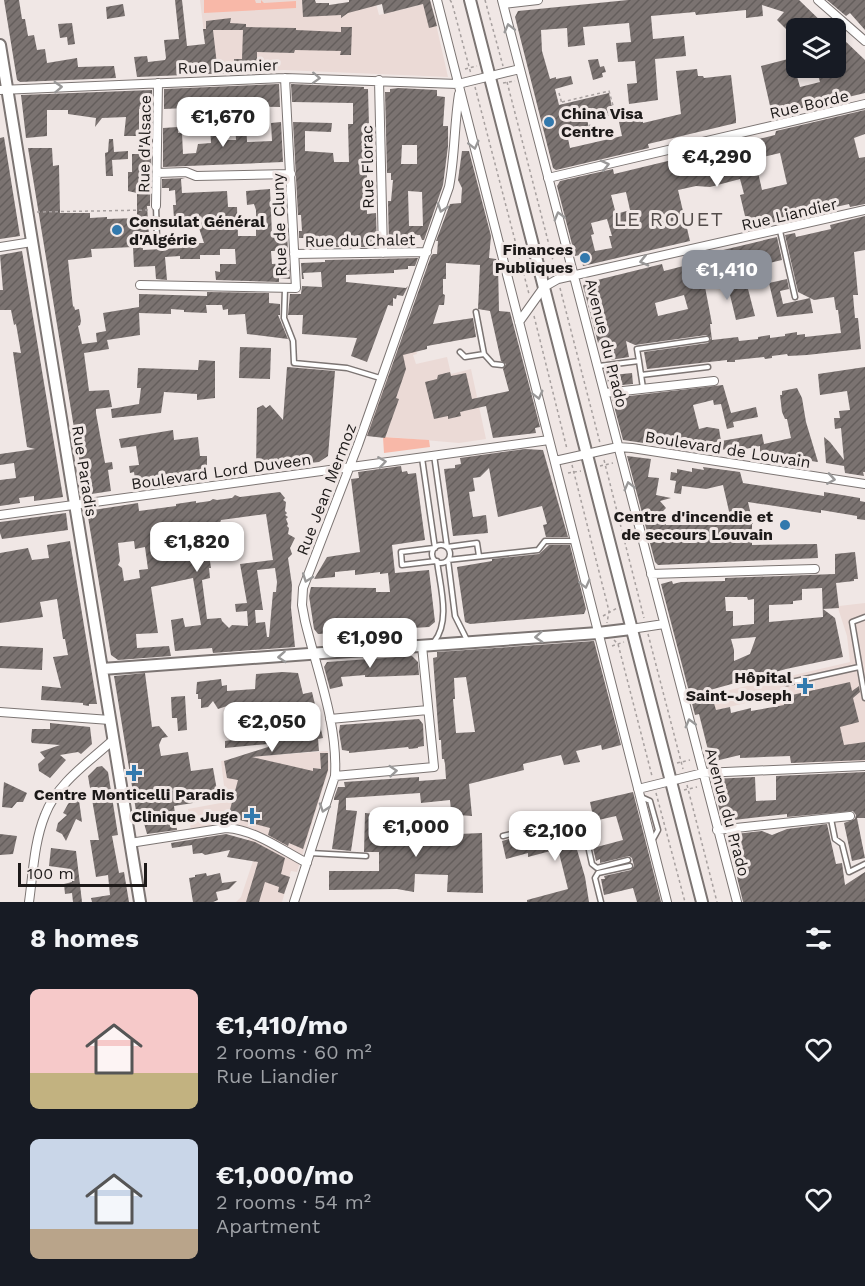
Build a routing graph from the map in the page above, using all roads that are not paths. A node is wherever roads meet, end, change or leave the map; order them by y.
1 (437, 0) edge
2 (470, 0) edge
3 (538, 0) edge
4 (818, 0) edge
5 (502, 2) edge
6 (865, 41) edge
7 (0, 45) edge
8 (520, 69) junction
9 (490, 76) junction
10 (285, 78) junction
11 (379, 80) junction
12 (158, 82) junction
13 (459, 86) junction
14 (4, 89) edge
15 (865, 104) edge
16 (156, 173) junction
17 (291, 174) junction
18 (549, 178) junction
19 (156, 208) joint
20 (865, 210) edge
21 (780, 230) junction
22 (171, 239) dead end
23 (32, 242) junction
24 (0, 247) edge
25 (427, 252) junction
26 (383, 253) junction
27 (294, 254) junction
28 (575, 277) junction
29 (140, 285) dead end
30 (544, 287) junction
31 (285, 288) junction
32 (795, 297) dead end
33 (476, 312) dead end
34 (519, 322) junction
35 (707, 339) dead end
36 (460, 352) dead end
37 (484, 354) junction
38 (639, 361) junction
39 (502, 365) dead end
40 (598, 366) junction
41 (708, 367) dead end
42 (641, 375) junction
43 (381, 378) junction
44 (714, 381) dead end
45 (643, 389) junction
46 (605, 393) junction
47 (549, 440) junction
48 (618, 447) junction
49 (587, 454) junction
50 (434, 455) junction
51 (422, 457) junction
52 (555, 461) junction
53 (348, 466) junction
54 (865, 484) edge
55 (75, 504) junction
56 (0, 515) edge
57 (574, 541) junction
58 (447, 547) junction
59 (435, 548) junction
60 (478, 556) junction
61 (448, 560) junction
62 (437, 561) junction
63 (815, 569) dead end
64 (651, 574) junction
65 (865, 617) edge
66 (664, 624) junction
67 (631, 628) junction
68 (598, 633) junction
69 (468, 642) junction
70 (427, 646) junction
71 (314, 655) junction
72 (859, 667) junction
73 (102, 669) junction
74 (787, 683) dead end
75 (865, 698) edge
76 (428, 710) junction
77 (0, 712) edge
78 (330, 719) junction
79 (110, 720) junction
80 (113, 740) junction
81 (865, 766) edge
82 (703, 773) junction
83 (335, 776) junction
84 (672, 780) junction
85 (639, 793) junction
86 (850, 816) dead end
87 (830, 818) junction
88 (717, 830) junction
89 (503, 836) dead end
90 (130, 843) junction
91 (310, 853) junction
92 (366, 856) dead end
93 (306, 863) junction
94 (629, 863) dead end
95 (865, 864) edge
96 (598, 870) junction
97 (29, 902) edge
98 (140, 902) edge
99 (294, 902) edge
100 (601, 902) edge
101 (667, 902) edge
102 (702, 902) edge
103 (736, 902) edge

1 - 13 street
2 - 9 street
3 - 5 street
4 - 6 street
8 -> 5 street, Avenue du Prado
7 - 14 street, Rue Paradis
8 - 9 street
8 - 18 street, Avenue du Prado
9 - 13 street
9 - 30 street
10 -> 11 street, Rue Daumier
10 - 12 street, Rue Daumier
10 - 17 street, Rue de Cluny
11 - 13 street, Rue Daumier
11 - 26 street, Rue Florac
14 -> 12 street, Rue Daumier
12 - 16 street, Rue d'Alsace
13 -> 25 street, Rue Jean Mermoz
13 -> 34 street
14 - 23 street, Rue Paradis
18 -> 15 street, Rue Borde
16 - 17 street
16 - 19 street, Rue d'Alsace
17 - 27 street, Rue de Cluny
28 -> 18 street, Avenue du Prado
19 - 22 lane
20 - 21 street, Rue Liandier
21 -> 28 street, Rue Liandier
21 - 32 lane
23 - 24 street
23 - 55 street, Rue Paradis
25 - 26 street, Rue du Chalet
25 - 43 street, Rue Jean Mermoz
26 - 27 street, Rue du Chalet
27 - 31 street, Rue de Cluny
28 - 30 street, Rue Liandier
28 - 40 street, Avenue du Prado
29 - 31 street, Rue de Cluny
30 - 34 street
30 - 49 street
31 - 43 lane
33 - 37 lane
34 -> 47 street
35 - 38 lane
36 - 37 lane
37 - 39 lane
38 - 40 lane
38 - 42 lane
40 - 46 street, Avenue du Prado
41 - 42 lane
42 - 45 lane
43 - 53 street, Rue Jean Mermoz
44 - 45 street
45 - 46 street
46 - 48 street, Avenue du Prado
47 - 50 street, Boulevard Lord Duveen
47 - 52 street
48 - 49 street, Boulevard de Louvain
48 -> 54 street, Boulevard de Louvain
64 -> 48 street, Avenue du Prado
49 - 52 street
49 - 67 street
50 - 51 street, Boulevard Lord Duveen
50 - 58 lane
53 -> 51 street, Boulevard Lord Duveen
51 - 59 lane
52 - 57 street
53 - 55 street, Boulevard Lord Duveen
53 -> 71 street, Rue Jean Mermoz
55 - 56 street, Boulevard Lord Duveen
55 - 73 street, Rue Paradis
57 - 60 lane
57 -> 68 street
58 - 59 lane
58 - 60 lane
58 - 61 lane
59 - 62 lane
59 - 62 lane
60 - 61 lane
61 - 62 lane
61 - 69 lane
62 - 70 lane
63 - 64 street
64 - 66 street, Avenue du Prado
65 - 72 lane
66 - 67 street
82 -> 66 street, Avenue du Prado
67 - 68 street
67 - 84 street
68 -> 69 street
68 - 85 street
69 - 70 street
70 - 71 street
70 - 76 street
71 -> 73 street
71 - 78 street, Rue Jean Mermoz
72 - 74 lane
72 - 75 lane
73 - 79 street, Rue Paradis
76 - 78 street
83 -> 76 street
77 - 79 street
78 - 83 street, Rue Jean Mermoz
79 - 80 street, Rue Paradis
80 - 90 street, Rue Paradis
80 - 97 street
81 - 82 street
82 - 84 street
82 - 88 street, Avenue du Prado
83 -> 91 street, Rue Jean Mermoz
84 - 85 street
84 - 102 street
85 - 101 street
86 - 87 street
87 - 88 street
87 - 95 lane
88 - 103 street, Avenue du Prado
89 - 96 lane
90 - 93 street
90 - 98 street, Rue Paradis
91 - 92 lane
91 - 93 street, Rue Jean Mermoz
93 - 99 street, Rue Jean Mermoz
94 - 96 lane
96 - 100 lane

